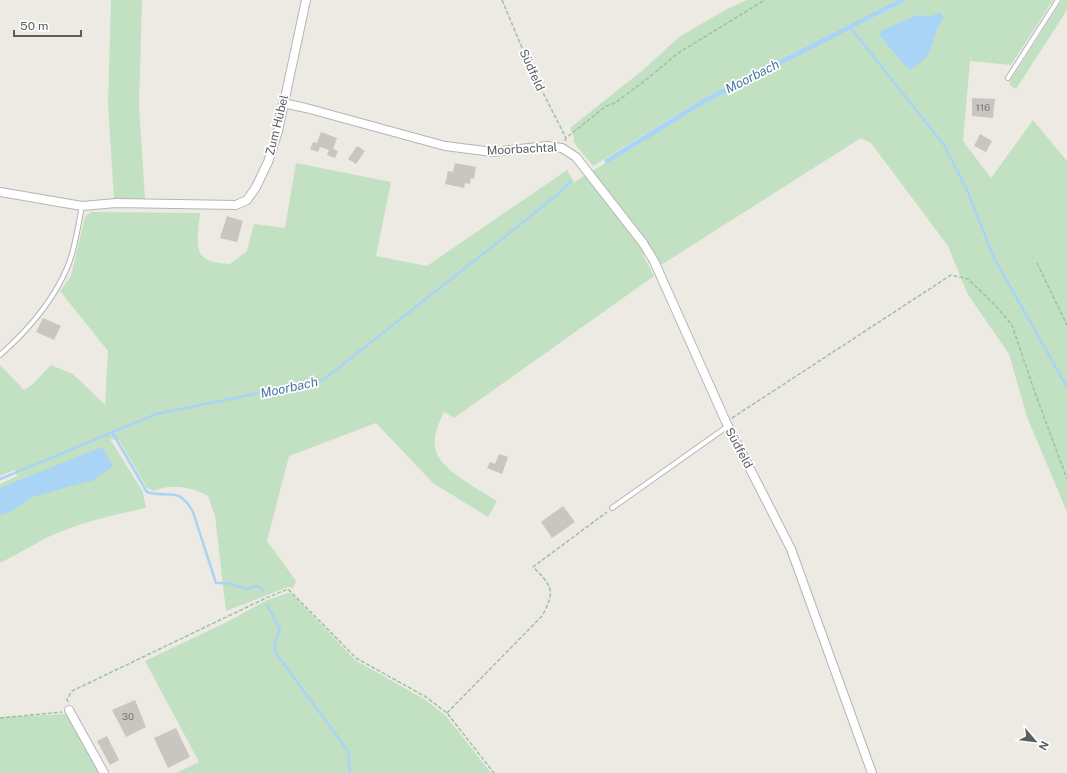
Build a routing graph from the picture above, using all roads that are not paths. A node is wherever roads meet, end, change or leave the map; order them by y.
1 (306, 0) edge
2 (1058, 0) edge
3 (1008, 78) dead end
4 (283, 103) junction
5 (562, 148) joint
6 (0, 192) edge
7 (82, 206) junction
8 (0, 355) edge
9 (727, 424) junction
10 (612, 508) road end
11 (69, 710) road end
12 (104, 773) edge
13 (872, 773) edge

1 - 4 street, Zum Hübel
2 - 3 lane
4 - 5 street, Moorbachtal
4 - 7 street, Zum Hübel
5 - 9 street, Südfeld
6 - 7 street, Zum Hübel
7 - 8 lane
9 - 10 lane
9 - 13 street, Südfeld
11 - 12 street

